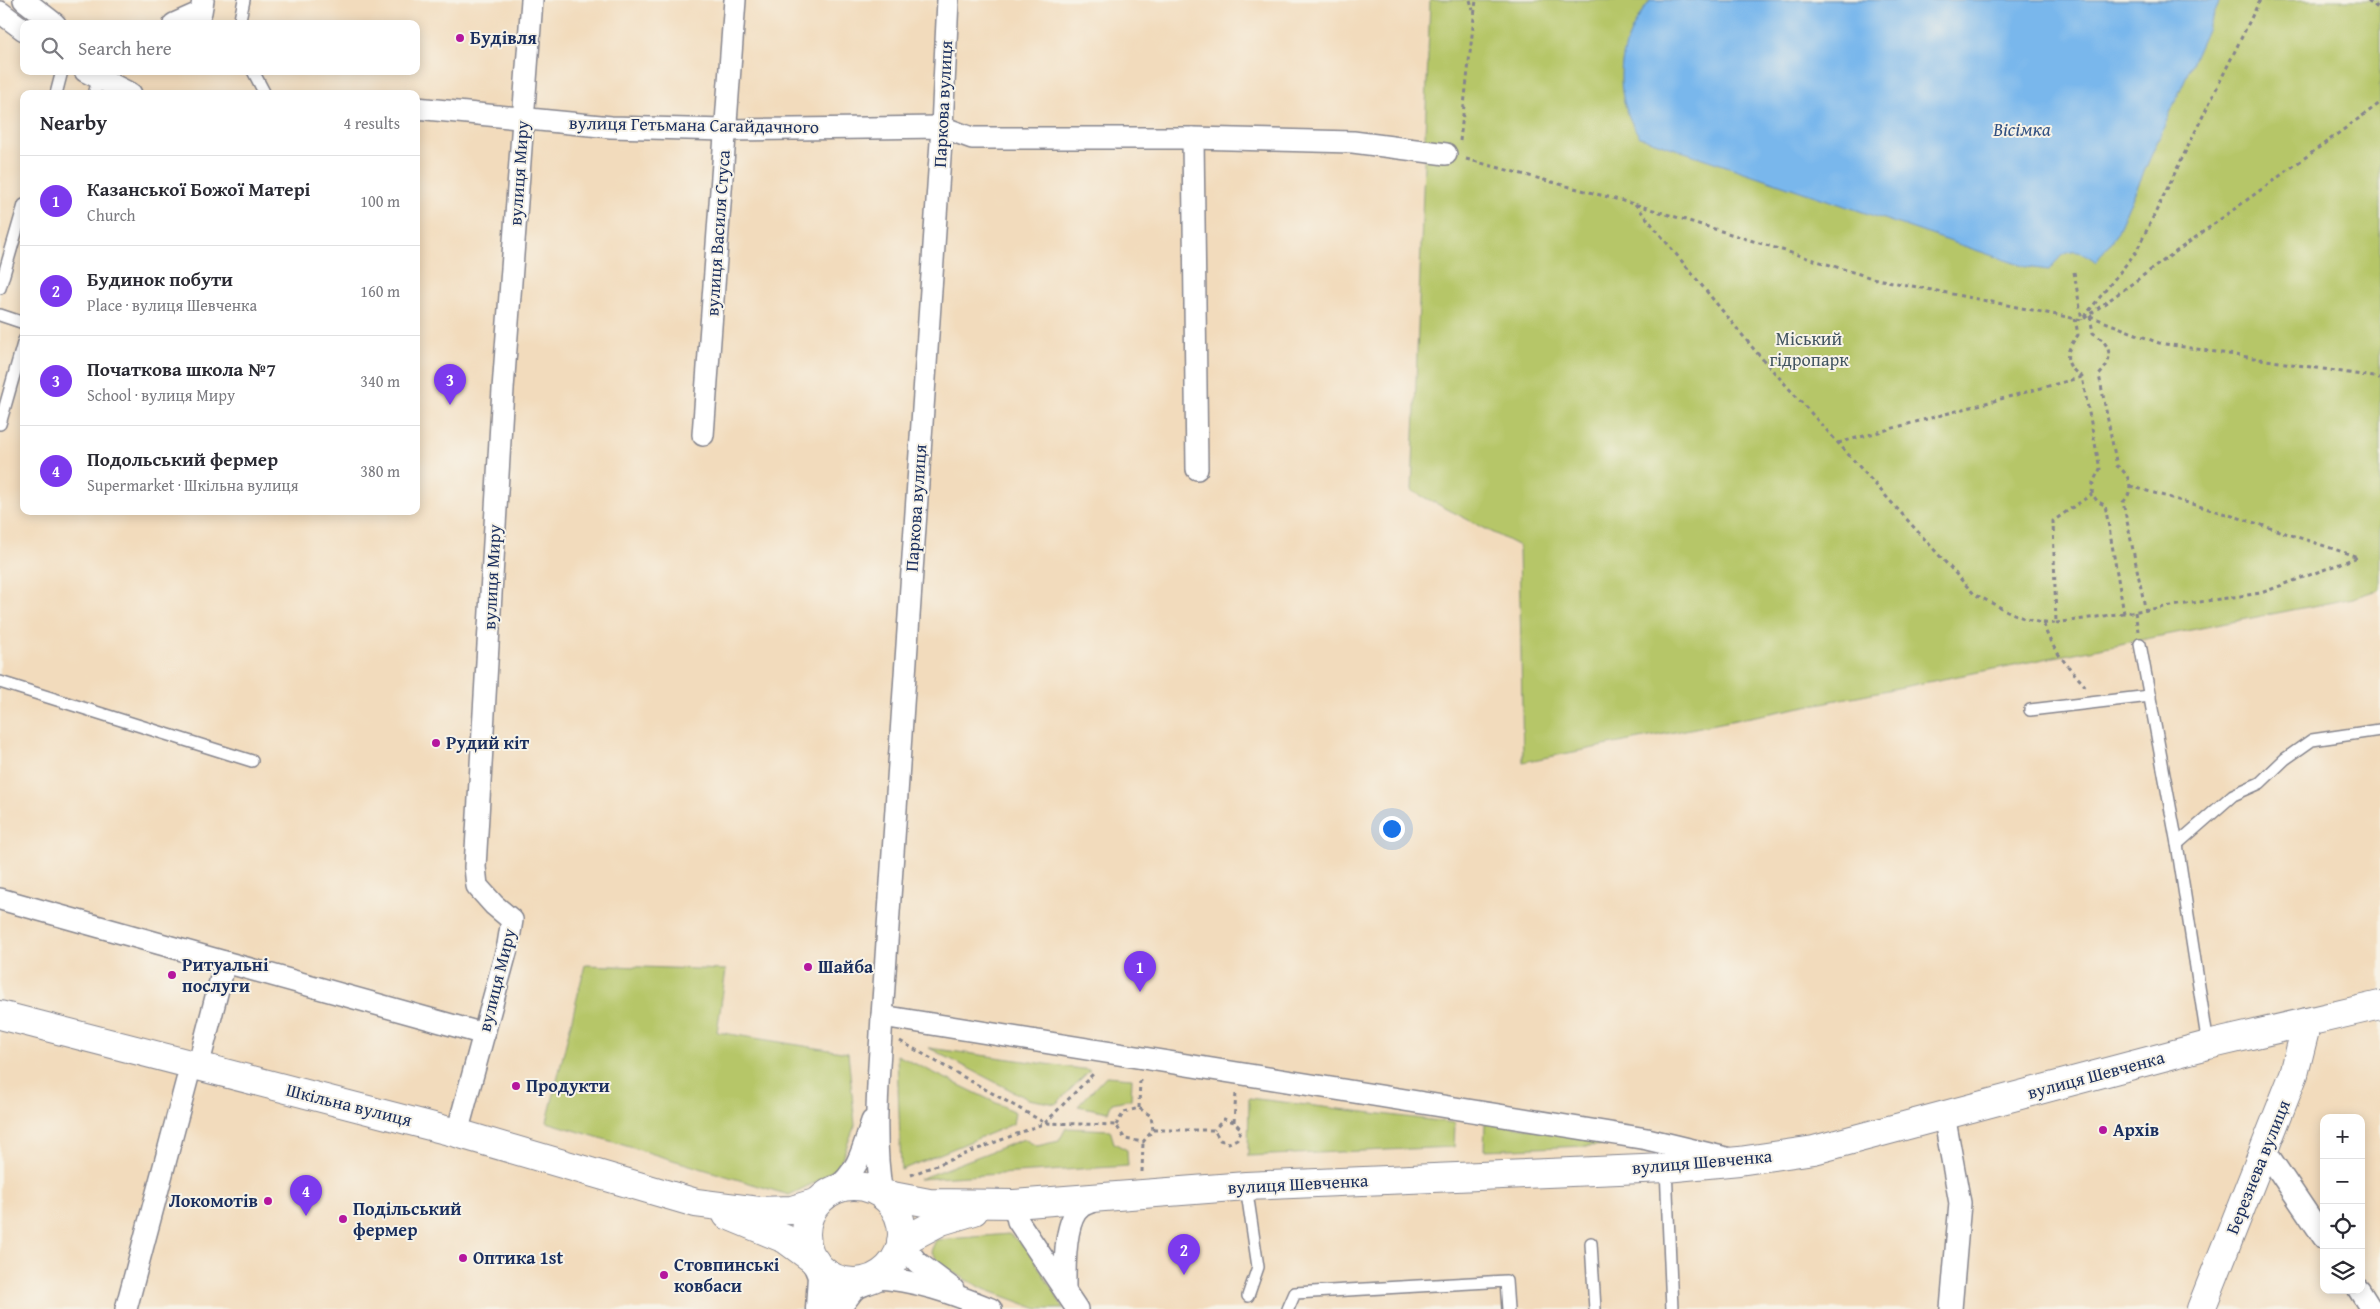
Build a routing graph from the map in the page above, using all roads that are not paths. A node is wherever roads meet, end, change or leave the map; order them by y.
1 (24, 0) edge
2 (204, 0) edge
3 (244, 0) edge
4 (532, 0) edge
5 (734, 0) edge
6 (948, 0) edge
7 (0, 12) edge
8 (50, 20) edge
9 (183, 20) edge
10 (241, 20) edge
11 (20, 27) edge
12 (61, 75) edge
13 (254, 75) edge
14 (93, 81) edge
15 (57, 90) edge
16 (119, 90) edge
17 (263, 90) edge
18 (420, 108) edge
19 (523, 118) junction
20 (942, 127) junction
21 (725, 130) junction
22 (1193, 138) junction
23 (1452, 156) road end
24 (20, 219) edge
25 (0, 288) edge
26 (0, 316) edge
27 (20, 322) edge
28 (20, 354) edge
29 (0, 424) edge
30 (703, 435) dead end
31 (1197, 469) dead end
32 (2140, 644) dead end
33 (0, 682) edge
34 (2150, 696) junction
35 (2030, 710) dead end
36 (2380, 730) edge
37 (252, 761) dead end
38 (2177, 844) junction
39 (0, 899) edge
40 (225, 962) junction
41 (2380, 1006) edge
42 (0, 1016) edge
43 (882, 1016) junction
44 (2307, 1022) junction
45 (484, 1034) junction
46 (2208, 1045) junction
47 (194, 1066) junction
48 (877, 1106) junction
49 (1944, 1114) junction
50 (457, 1133) junction
51 (2264, 1149) junction
52 (1739, 1161) junction
53 (1666, 1168) junction
54 (1246, 1186) junction
55 (882, 1194) junction
56 (827, 1196) junction
57 (1104, 1196) junction
58 (696, 1203) junction
59 (1010, 1204) junction
60 (2320, 1232) edge
61 (901, 1242) junction
62 (1591, 1243) dead end
63 (815, 1261) junction
64 (873, 1278) junction
65 (1064, 1290) junction
66 (2362, 1294) edge
67 (1248, 1296) dead end
68 (982, 1305) edge
69 (126, 1309) edge
70 (818, 1309) edge
71 (836, 1309) edge
72 (1077, 1309) edge
73 (1288, 1309) edge
74 (1508, 1309) edge
75 (1595, 1309) edge
76 (1672, 1309) edge
77 (1951, 1309) edge
78 (2201, 1309) edge
79 (2371, 1309) edge

1 - 8 street
2 - 9 street
3 - 10 lane
4 - 19 street, вулиця Миру
5 - 21 street, вулиця Василя Стуса
6 - 20 street, Паркова вулиця
7 - 11 street
12 - 15 lane
13 - 17 lane
14 - 16 street
18 - 19 street, вулиця Гетьмана Сагайдачного
19 - 21 street, вулиця Гетьмана Сагайдачного
19 - 45 street, вулиця Миру
20 - 21 street, вулиця Гетьмана Сагайдачного
20 - 22 street
20 - 43 street, Паркова вулиця
21 - 30 street, вулиця Василя Стуса
22 - 23 street
22 - 31 street
24 - 25 lane
26 - 27 lane
28 - 29 lane
32 - 34 lane
33 - 37 lane
34 - 35 lane
34 - 38 lane
36 - 38 lane
38 - 46 lane
39 - 40 street
40 - 45 street
40 - 47 street
41 - 44 main road, вулиця Шевченка
42 - 47 main road, Шкільна вулиця
43 - 48 street, Паркова вулиця
43 - 52 street
44 - 46 main road, вулиця Шевченка
44 - 51 main road, Березнева вулиця
45 - 50 street, вулиця Миру
46 - 49 main road, вулиця Шевченка
47 - 50 main road, Шкільна вулиця
47 - 69 street
48 - 55 street
48 - 56 street
49 - 52 main road, вулиця Шевченка
49 - 77 street
50 - 58 main road, Шкільна вулиця
51 - 60 street
51 - 78 main road, Березнева вулиця
52 - 53 main road, вулиця Шевченка
53 - 54 main road, вулиця Шевченка
53 - 76 lane
54 - 57 main road, вулиця Шевченка
54 - 67 lane
55 - 56 main road
55 - 59 main road, вулиця Шевченка
55 - 61 main road
56 - 58 main road, Шкільна вулиця
56 - 63 main road
57 - 59 main road, вулиця Шевченка
57 - 65 street
58 - 63 main road, Шкільна вулиця
59 - 61 main road, вулиця Шевченка
59 - 65 street
61 - 64 main road
61 - 68 street
62 - 75 lane
63 - 64 main road
63 - 70 street
64 - 68 street
64 - 71 street
65 - 72 street
66 - 79 street
73 - 74 lane

